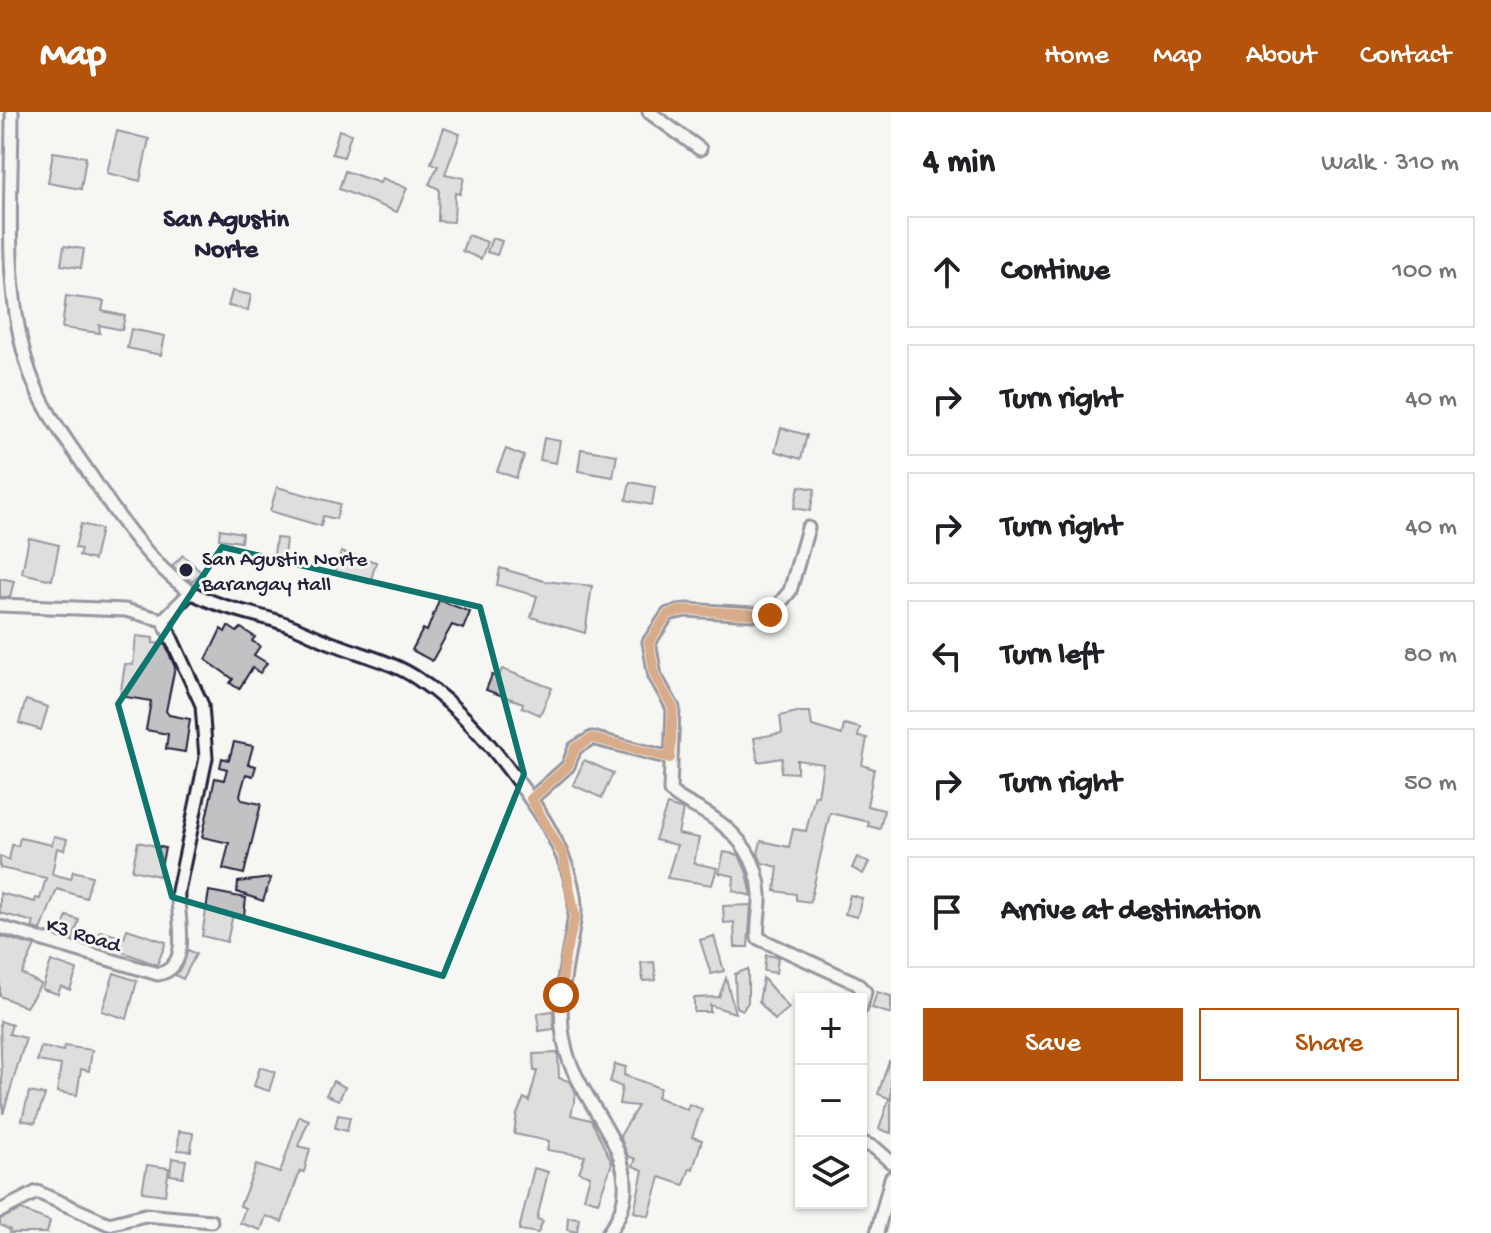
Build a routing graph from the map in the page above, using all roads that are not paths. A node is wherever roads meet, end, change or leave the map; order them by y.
1 (12, 112) edge
2 (649, 112) edge
3 (700, 149) dead end
4 (808, 528) dead end
5 (191, 592) junction
6 (0, 605) edge
7 (163, 620) junction
8 (670, 758) junction
9 (531, 799) junction
10 (0, 927) edge
11 (865, 993) edge
12 (867, 1146) edge
13 (891, 1162) edge
14 (891, 1178) edge
15 (0, 1211) edge
16 (211, 1221) dead end
17 (608, 1233) edge
18 (877, 1233) edge

1 - 5 street
2 - 3 street
4 - 8 street
5 - 7 street
5 - 9 street
6 - 7 street
7 - 10 street, K3 Road
8 - 9 street
8 - 11 street
9 - 17 street
12 - 13 street
14 - 18 street
15 - 16 street

